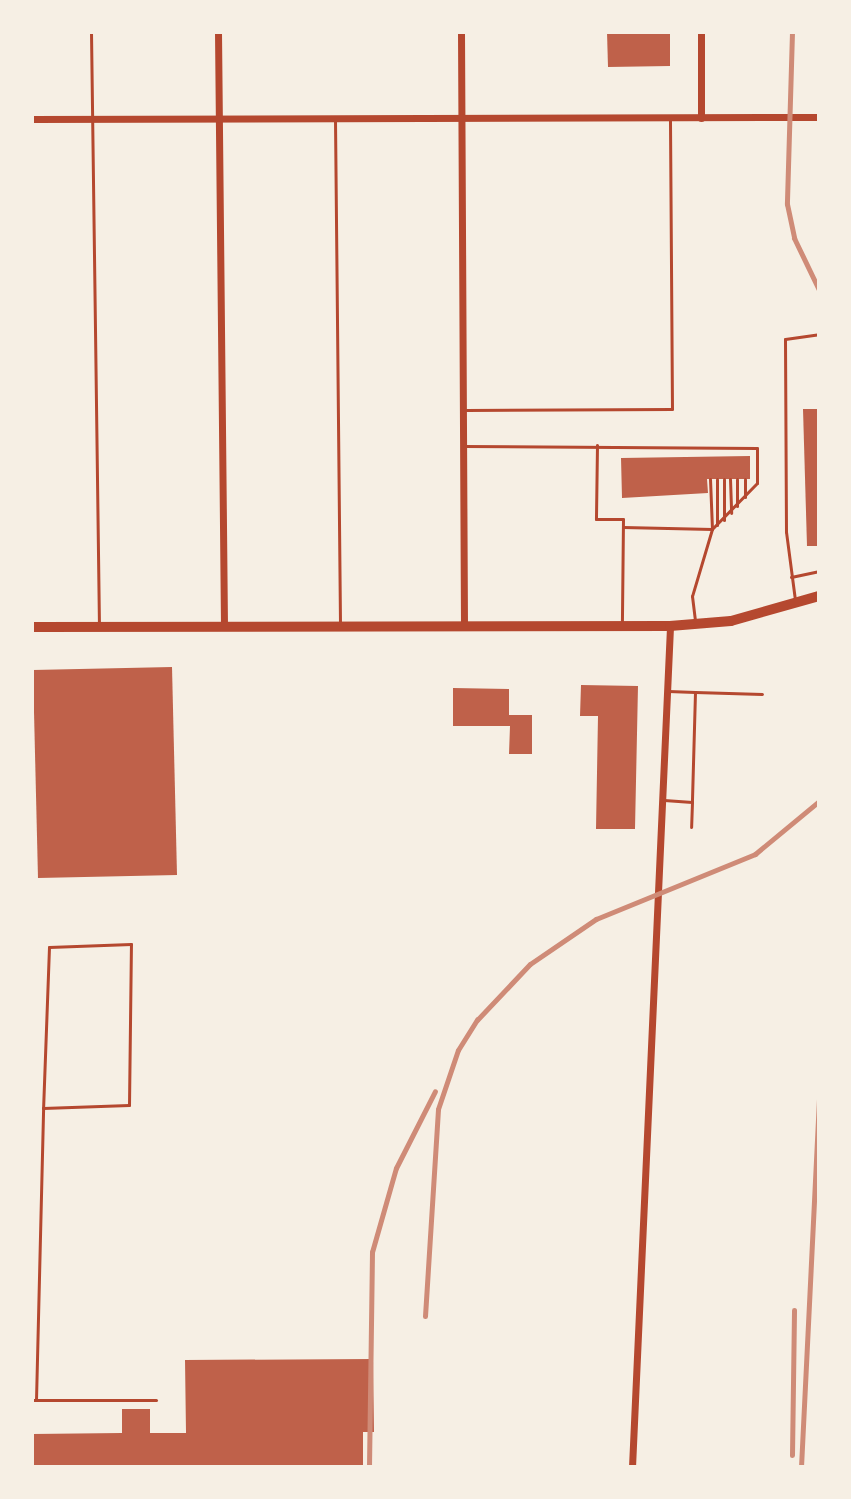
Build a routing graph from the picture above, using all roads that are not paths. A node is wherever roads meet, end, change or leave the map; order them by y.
1 (91, 32) edge
2 (218, 32) edge
3 (461, 32) edge
4 (701, 32) edge
5 (819, 117) edge
6 (701, 118) junction
7 (32, 119) edge
8 (92, 119) junction
9 (670, 119) junction
10 (219, 120) junction
11 (335, 120) junction
12 (461, 121) junction
13 (819, 334) edge
14 (463, 410) junction
15 (597, 445) junction
16 (463, 446) junction
17 (710, 448) junction
18 (717, 448) junction
19 (724, 448) junction
20 (730, 448) junction
21 (738, 448) junction
22 (745, 448) junction
23 (710, 456) dead end
24 (724, 456) dead end
25 (730, 456) dead end
26 (737, 456) dead end
27 (745, 456) dead end
28 (717, 457) dead end
29 (710, 479) dead end
30 (717, 479) dead end
31 (724, 479) dead end
32 (730, 479) dead end
33 (737, 479) dead end
34 (745, 479) dead end
35 (745, 497) junction
36 (737, 506) junction
37 (731, 513) junction
38 (724, 520) junction
39 (717, 525) junction
40 (623, 527) junction
41 (712, 529) junction
42 (819, 571) edge
43 (791, 577) junction
44 (819, 596) edge
45 (795, 602) junction
46 (224, 623) junction
47 (340, 623) junction
48 (464, 623) junction
49 (695, 624) junction
50 (622, 625) junction
51 (99, 626) junction
52 (670, 626) junction
53 (32, 627) edge
54 (668, 691) junction
55 (695, 692) junction
56 (762, 694) dead end
57 (664, 800) junction
58 (692, 802) junction
59 (691, 827) dead end
60 (43, 1108) junction
61 (34, 1400) edge
62 (156, 1400) dead end
63 (632, 1467) edge

1 - 8 lane
2 - 10 street
3 - 12 street
4 - 6 street
5 - 6 street
6 - 9 street
7 - 8 street
8 - 10 street
8 - 51 lane
9 - 12 street
9 - 14 lane
10 - 11 street
10 - 46 street
11 - 12 street
11 - 47 lane
12 - 14 street
13 - 43 lane
14 - 16 street
15 - 16 lane
15 - 17 lane
15 - 40 lane
16 - 48 street
17 - 18 lane
17 - 23 lane
18 - 19 lane
18 - 28 lane
19 - 20 lane
19 - 24 lane
20 - 21 lane
20 - 25 lane
21 - 22 lane
21 - 26 lane
22 - 27 lane
22 - 35 lane
29 - 41 lane
30 - 39 lane
31 - 38 lane
32 - 37 lane
33 - 36 lane
34 - 35 lane
35 - 36 lane
36 - 37 lane
37 - 38 lane
38 - 39 lane
39 - 41 lane
40 - 41 lane
40 - 50 lane
41 - 49 lane
42 - 43 lane
43 - 45 lane
44 - 45 main road
45 - 49 main road
46 - 47 main road
46 - 51 main road
47 - 48 main road
48 - 50 main road
49 - 52 main road
50 - 52 main road
51 - 53 main road
52 - 54 street
54 - 55 lane
54 - 57 street
55 - 56 lane
55 - 58 lane
57 - 58 lane
57 - 63 street
58 - 59 lane
60 - 60 lane
60 - 61 lane
61 - 62 lane

